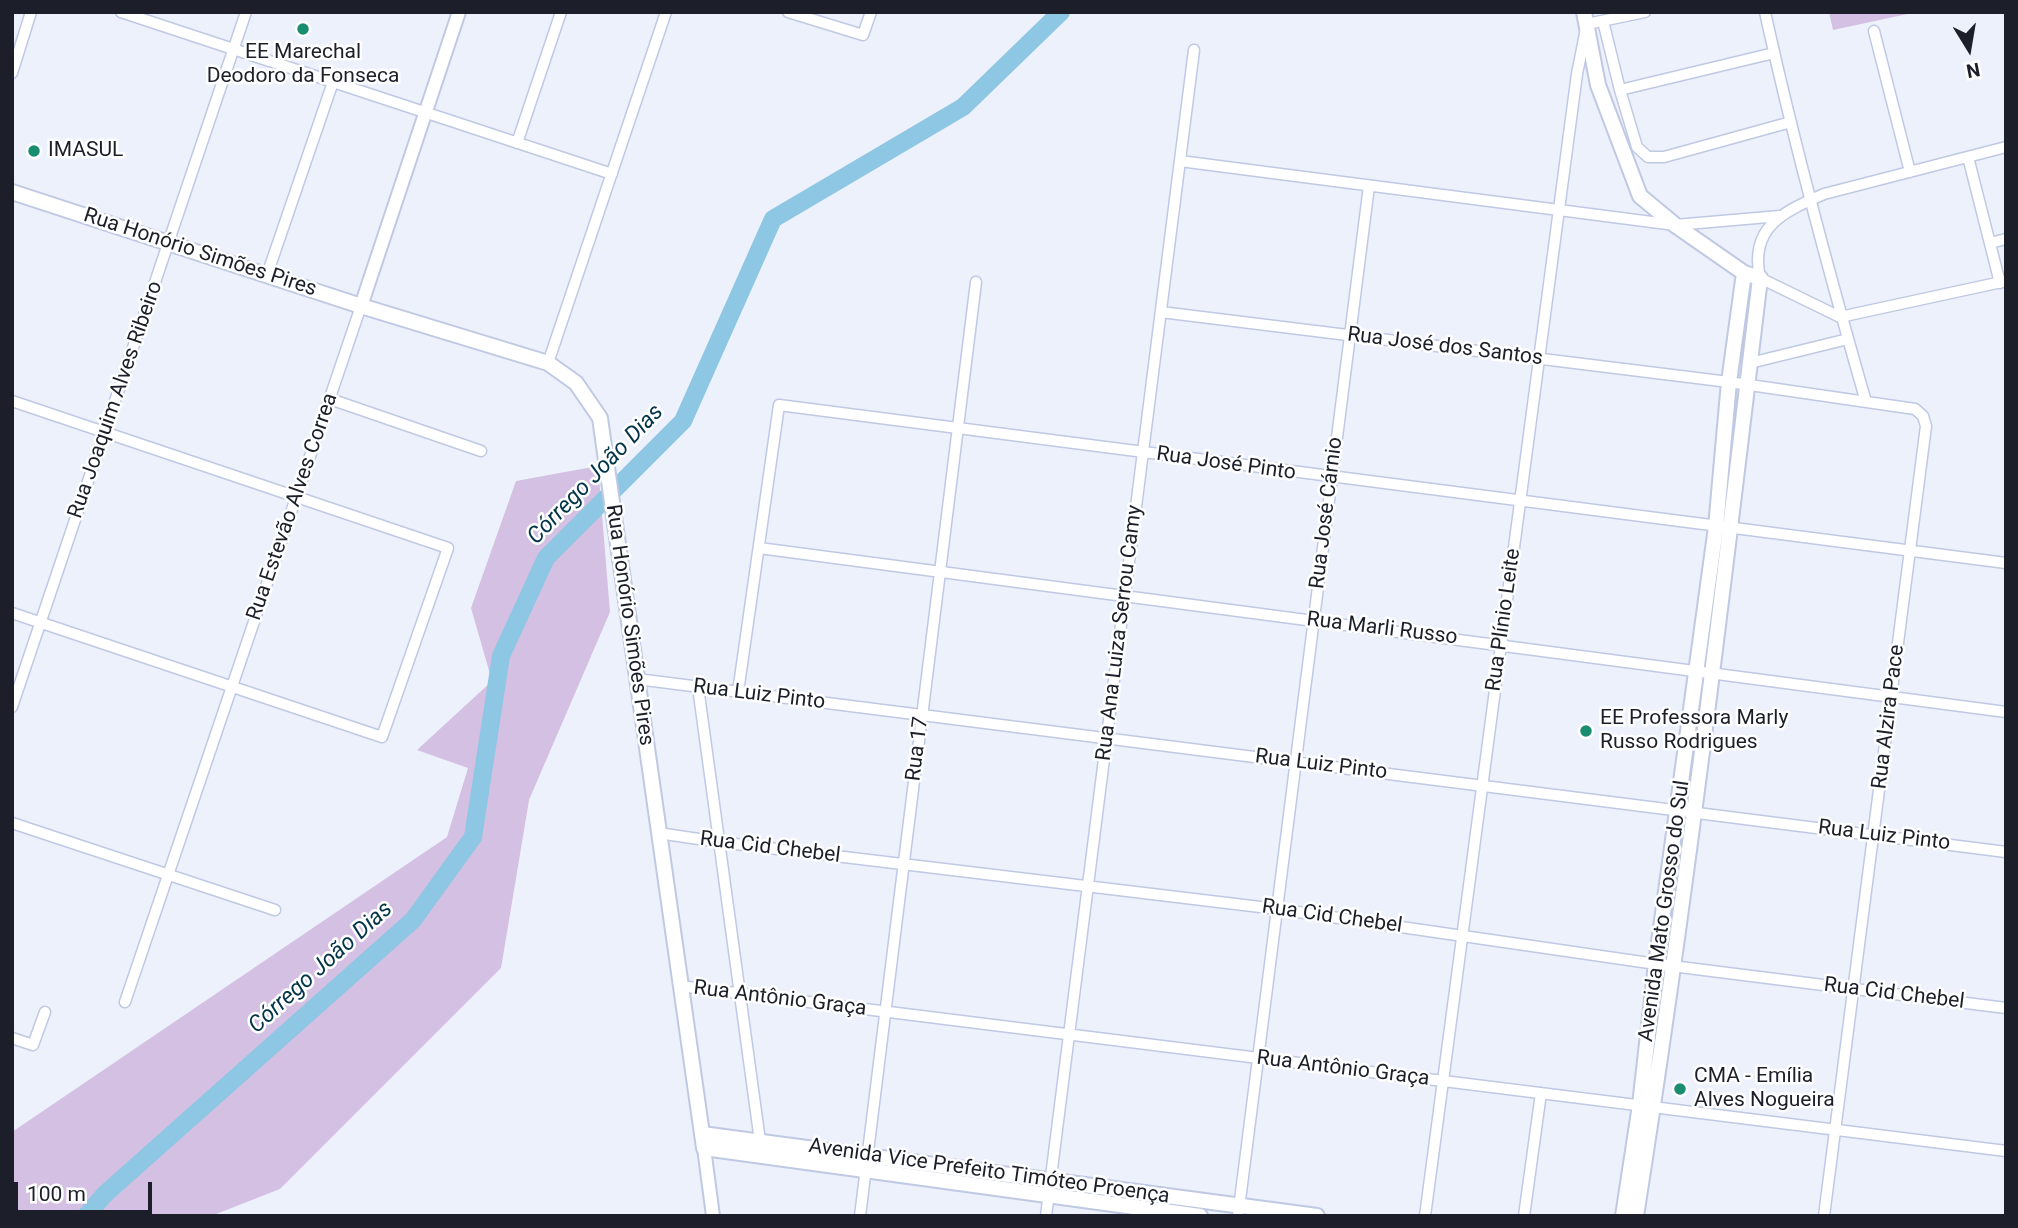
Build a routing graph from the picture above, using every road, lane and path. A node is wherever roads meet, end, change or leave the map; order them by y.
1 (32, 12) edge
2 (121, 12) edge
3 (246, 12) edge
4 (459, 12) edge
5 (561, 12) edge
6 (666, 12) edge
7 (788, 12) edge
8 (871, 12) edge
9 (1645, 12) edge
10 (1765, 12) edge
11 (1586, 18) edge
12 (1603, 21) junction
13 (1874, 32) dead end
14 (234, 50) junction
15 (1194, 50) dead end
16 (1774, 53) junction
17 (12, 73) edge
18 (333, 82) junction
19 (1620, 90) junction
20 (426, 113) junction
21 (1791, 122) junction
22 (517, 143) junction
23 (2006, 147) edge
24 (1968, 157) junction
25 (1180, 161) junction
26 (1910, 172) junction
27 (611, 174) junction
28 (1369, 186) junction
29 (12, 192) edge
30 (1810, 200) junction
31 (1558, 210) junction
32 (1780, 216) junction
33 (1675, 225) junction
34 (2006, 239) edge
35 (169, 242) junction
36 (1990, 243) junction
37 (1756, 262) junction
38 (1744, 273) junction
39 (267, 275) junction
40 (1759, 278) junction
41 (976, 282) dead end
42 (2003, 282) edge
43 (361, 306) junction
44 (1161, 312) junction
45 (1840, 317) junction
46 (1350, 335) junction
47 (1848, 339) junction
48 (1538, 358) junction
49 (548, 363) junction
50 (1750, 363) junction
51 (1729, 382) junction
52 (1746, 384) junction
53 (330, 398) junction
54 (12, 401) edge
55 (1866, 402) junction
56 (958, 429) junction
57 (105, 433) junction
58 (481, 451) dead end
59 (1143, 453) junction
60 (1332, 478) junction
61 (296, 497) junction
62 (1520, 499) junction
63 (1722, 528) junction
64 (759, 548) junction
65 (1910, 552) junction
66 (2006, 564) edge
67 (940, 571) junction
68 (1125, 596) junction
69 (12, 613) edge
70 (1314, 620) junction
71 (41, 623) junction
72 (1501, 645) junction
73 (1704, 671) junction
74 (637, 679) junction
75 (232, 686) junction
76 (698, 687) junction
77 (738, 692) junction
78 (1892, 697) junction
79 (12, 707) edge
80 (2006, 712) edge
81 (923, 715) junction
82 (1107, 738) junction
83 (1296, 762) junction
84 (1482, 786) junction
85 (1686, 811) junction
86 (12, 823) edge
87 (658, 833) junction
88 (1874, 835) junction
89 (719, 842) junction
90 (2006, 852) edge
91 (904, 864) junction
92 (168, 875) junction
93 (1088, 886) junction
94 (1277, 909) junction
95 (275, 910) dead end
96 (1462, 935) junction
97 (1657, 964) junction
98 (1672, 966) junction
99 (680, 986) junction
100 (1854, 989) junction
101 (740, 994) junction
102 (125, 1002) dead end
103 (2006, 1008) edge
104 (45, 1012) dead end
105 (886, 1012) junction
106 (1069, 1035) junction
107 (12, 1038) edge
108 (1258, 1058) junction
109 (1443, 1081) junction
110 (1541, 1093) junction
111 (1647, 1106) junction
112 (1836, 1130) junction
113 (703, 1141) junction
114 (760, 1142) junction
115 (2006, 1151) edge
116 (867, 1163) junction
117 (1049, 1188) junction
118 (1238, 1211) edge
119 (713, 1216) edge
120 (860, 1216) edge
121 (1046, 1216) edge
122 (1200, 1216) edge
123 (1317, 1216) edge
124 (1425, 1216) edge
125 (1524, 1216) edge
126 (1623, 1216) edge
127 (1636, 1216) edge
128 (1824, 1216) edge

1 - 17 street
2 - 14 street
3 - 14 street, Rua Joaquim Alves Ribeiro
4 - 20 street, Rua Estevão Alves Correa
5 - 22 street
6 - 27 street
7 - 8 street
9 - 12 street
10 - 16 street
11 - 12 street
11 - 31 street, Rua Plínio Leite
11 - 33 main road
12 - 19 street
13 - 26 street
14 - 18 street
14 - 35 street, Rua Joaquim Alves Ribeiro
15 - 25 street, Rua Ana Luiza Serrou Camy
16 - 19 street
16 - 21 street
18 - 20 street
18 - 39 street
19 - 21 street
20 - 22 street
20 - 43 street, Rua Estevão Alves Correa
21 - 30 street
22 - 27 street
23 - 24 street
24 - 26 street
24 - 36 street
25 - 28 street
25 - 44 street, Rua Ana Luiza Serrou Camy
26 - 30 street
27 - 49 street
28 - 31 street
28 - 46 street, Rua José Cárnio
29 - 35 main road, Rua Honório Simões Pires
30 - 32 street
30 - 45 street
31 - 33 street
31 - 48 street, Rua Plínio Leite
32 - 33 street
32 - 37 street
33 - 38 main road
34 - 36 street
35 - 39 main road, Rua Honório Simões Pires
35 - 57 street, Rua Joaquim Alves Ribeiro
36 - 42 street
37 - 38 street
37 - 40 street
38 - 40 main road
38 - 51 main road, Avenida Mato Grosso do Sul
39 - 43 main road, Rua Honório Simões Pires
40 - 45 street
40 - 50 main road, Avenida Mato Grosso do Sul
41 - 56 street, Rua 17
42 - 45 street
43 - 49 main road, Rua Honório Simões Pires
43 - 53 street, Rua Estevão Alves Correa
44 - 46 street, Rua José dos Santos
44 - 59 street, Rua Ana Luiza Serrou Camy
45 - 47 street
46 - 48 street, Rua José dos Santos
46 - 60 street, Rua José Cárnio
47 - 50 street
47 - 55 street
48 - 51 street, Rua José dos Santos
48 - 62 street, Rua Plínio Leite
49 - 74 main road, Rua Honório Simões Pires
50 - 52 main road, Avenida Mato Grosso do Sul
51 - 52 street, Rua Alzira Pace
51 - 63 main road, Avenida Mato Grosso do Sul
52 - 55 street, Rua Alzira Pace
52 - 63 main road, Avenida Mato Grosso do Sul
53 - 58 street
53 - 61 street, Rua Estevão Alves Correa
54 - 57 street
55 - 65 street, Rua Alzira Pace
56 - 59 street, Rua José Pinto
56 - 64 street, Rua José Pinto
56 - 67 street, Rua 17
57 - 61 street
57 - 71 street, Rua Joaquim Alves Ribeiro
59 - 60 street, Rua José Pinto
59 - 68 street, Rua Ana Luiza Serrou Camy
60 - 62 street, Rua José Pinto
60 - 70 street, Rua José Cárnio
61 - 75 street, Rua Estevão Alves Correa
61 - 75 street
62 - 63 street, Rua José Pinto
62 - 72 street, Rua Plínio Leite
63 - 65 street, Rua José Pinto
63 - 73 main road, Avenida Mato Grosso do Sul
64 - 67 street, Rua Marli Russo
64 - 77 street
65 - 66 street, Rua José Pinto
65 - 78 street, Rua Alzira Pace
67 - 68 street, Rua Marli Russo
67 - 81 street, Rua 17
68 - 70 street, Rua Marli Russo
68 - 82 street, Rua Ana Luiza Serrou Camy
69 - 71 street
70 - 72 street, Rua Marli Russo
70 - 83 street, Rua José Cárnio
71 - 75 street
71 - 79 street, Rua Joaquim Alves Ribeiro
72 - 73 street, Rua Marli Russo
72 - 84 street, Rua Plínio Leite
73 - 78 street, Rua Marli Russo
73 - 85 main road, Avenida Mato Grosso do Sul
74 - 76 street, Rua Luiz Pinto
74 - 87 main road, Rua Honório Simões Pires
75 - 92 street, Rua Estevão Alves Correa
76 - 77 street, Rua Luiz Pinto
76 - 89 street
77 - 81 street, Rua Luiz Pinto
78 - 80 street, Rua Marli Russo
78 - 88 street, Rua Alzira Pace
81 - 82 street, Rua Luiz Pinto
81 - 91 street, Rua 17
82 - 83 street, Rua Luiz Pinto
82 - 93 street, Rua Ana Luiza Serrou Camy
83 - 84 street, Rua Luiz Pinto
83 - 94 street, Rua José Cárnio
84 - 85 street, Rua Luiz Pinto
84 - 96 street, Rua Plínio Leite
85 - 88 street, Rua Luiz Pinto
85 - 97 main road, Avenida Mato Grosso do Sul
85 - 98 main road, Avenida Mato Grosso do Sul
86 - 92 street
87 - 89 street, Rua Cid Chebel
87 - 99 main road, Rua Honório Simões Pires
88 - 90 street, Rua Luiz Pinto
88 - 100 street, Rua Alzira Pace
89 - 91 street, Rua Cid Chebel
89 - 101 street
91 - 93 street, Rua Cid Chebel
91 - 105 street, Rua 17
92 - 95 street
92 - 102 street, Rua Estevão Alves Correa
93 - 94 street, Rua Cid Chebel
93 - 106 street, Rua Ana Luiza Serrou Camy
94 - 96 street, Rua Cid Chebel
94 - 108 street, Rua José Cárnio
96 - 97 street, Rua Cid Chebel
96 - 109 street, Rua Plínio Leite
97 - 98 street, Rua Cid Chebel
97 - 111 main road, Avenida Mato Grosso do Sul
98 - 100 street, Rua Cid Chebel
98 - 111 main road, Avenida Mato Grosso do Sul
99 - 101 street, Rua Antônio Graça
99 - 113 main road, Rua Honório Simões Pires
100 - 103 street, Rua Cid Chebel
100 - 112 street, Rua Alzira Pace
101 - 105 street, Rua Antônio Graça
101 - 114 street
104 - 107 street
105 - 106 street, Rua Antônio Graça
105 - 116 street, Rua 17
106 - 108 street, Rua Antônio Graça
106 - 117 street, Rua Ana Luiza Serrou Camy
108 - 109 street, Rua Antônio Graça
108 - 118 street, Rua José Cárnio
109 - 110 street, Rua Antônio Graça
109 - 124 street, Rua Plínio Leite
110 - 111 street, Rua Antônio Graça
110 - 125 street
111 - 112 street, Rua Antônio Graça
111 - 126 main road, Avenida Mato Grosso do Sul
111 - 127 main road, Avenida Mato Grosso do Sul
112 - 115 street, Rua Antônio Graça
112 - 128 street, Rua Alzira Pace
113 - 114 main road, Avenida Vice Prefeito Timóteo Proença
113 - 116 main road, Avenida Vice Prefeito Timóteo Proença
113 - 119 street, Rua Honório Simões Pires
114 - 116 main road, Avenida Vice Prefeito Timóteo Proença
116 - 117 main road, Avenida Vice Prefeito Timóteo Proença
116 - 120 street, Rua 17
117 - 118 main road, Avenida Vice Prefeito Timóteo Proença
117 - 121 street, Rua Ana Luiza Serrou Camy
117 - 122 main road, Avenida Vice Prefeito Timóteo Proença
118 - 123 main road, Avenida Vice Prefeito Timóteo Proença

